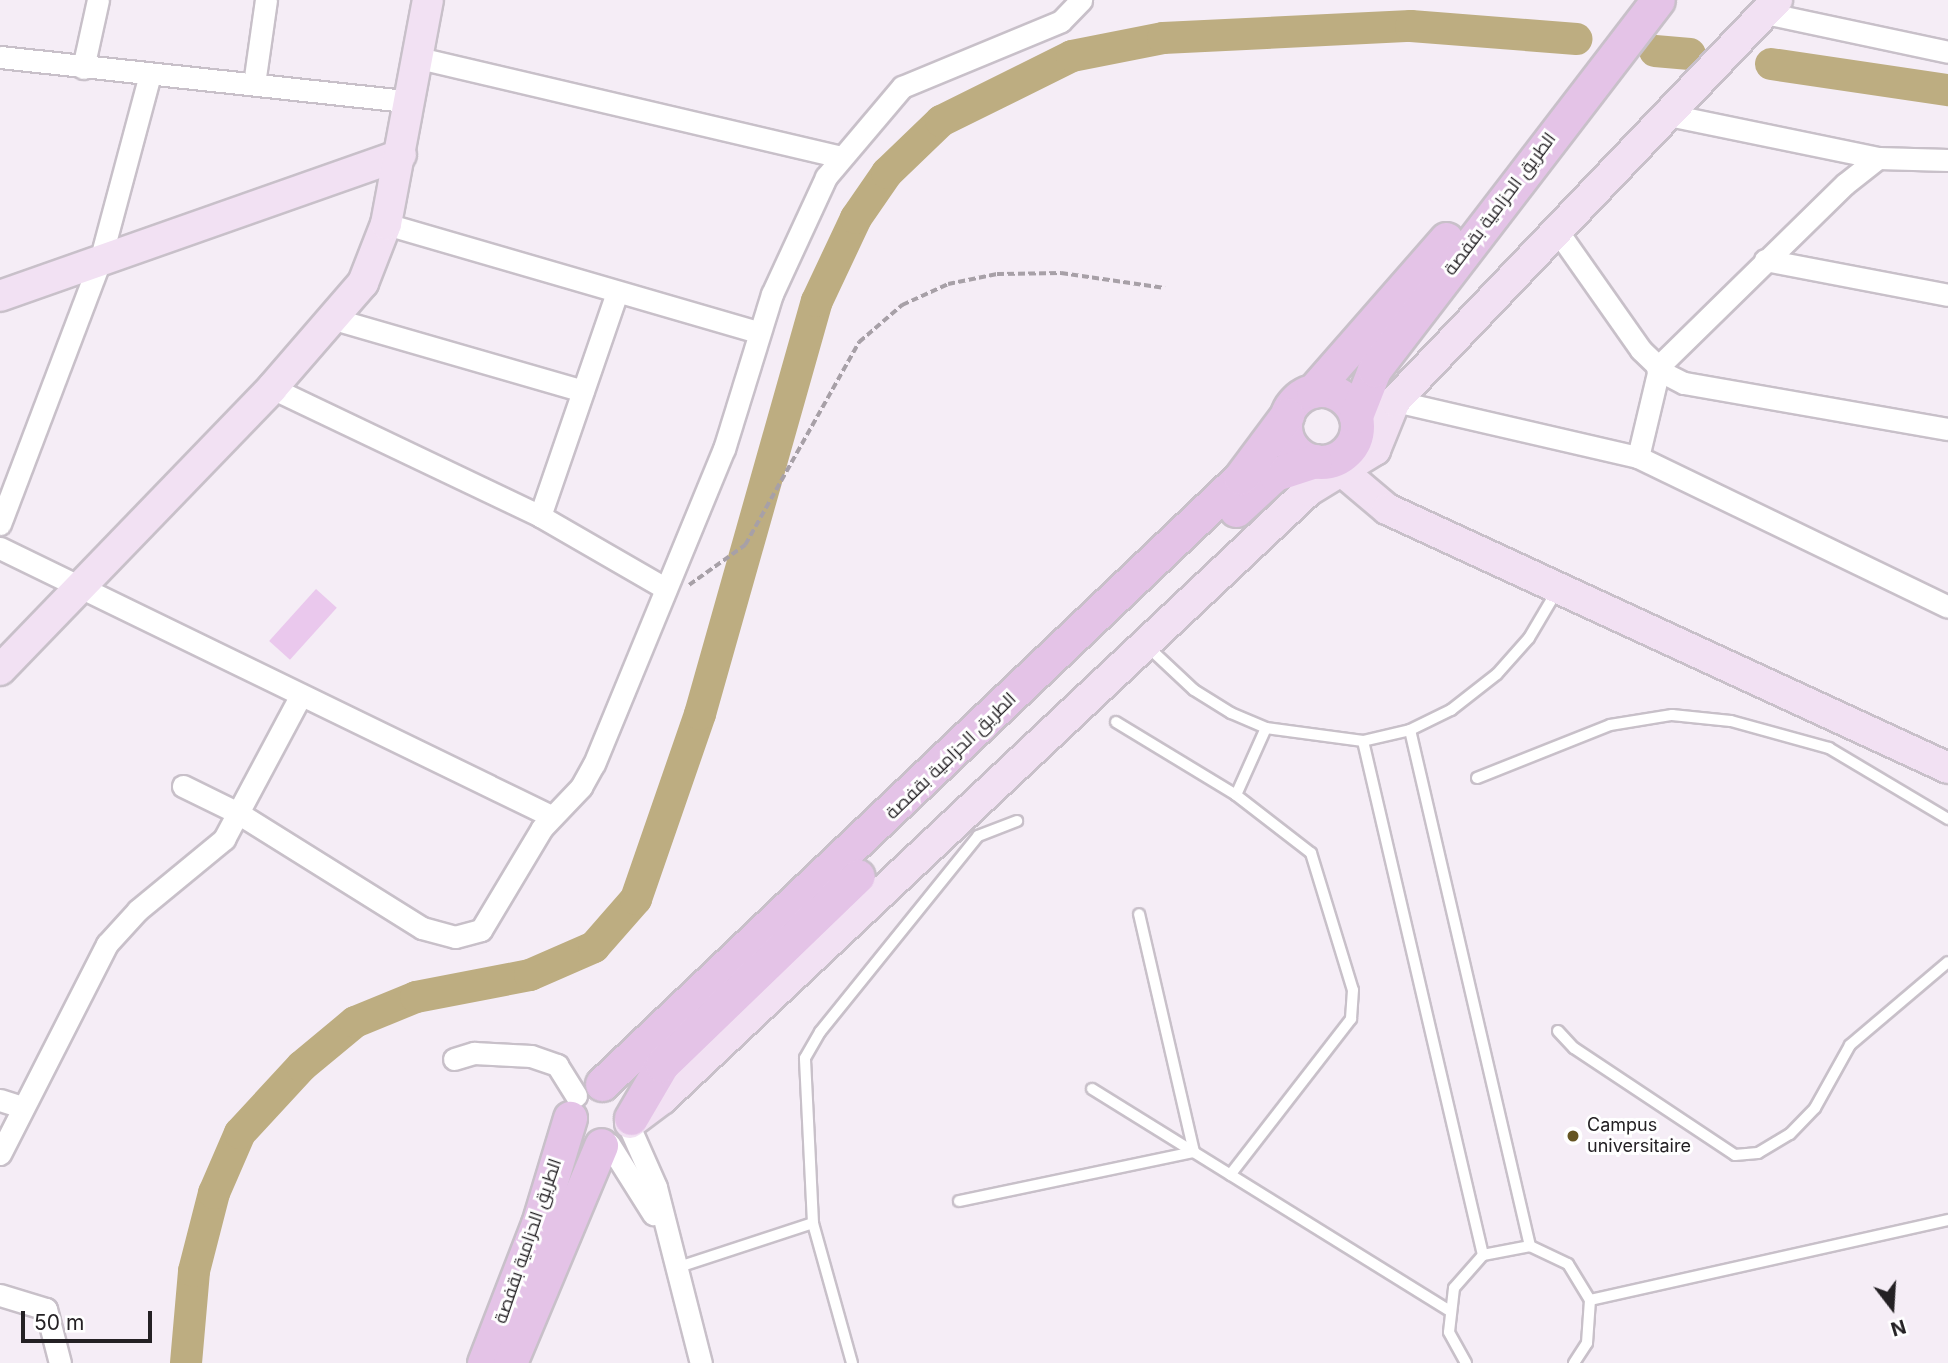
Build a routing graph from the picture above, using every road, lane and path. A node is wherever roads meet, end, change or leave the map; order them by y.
1 (98, 0) edge
2 (265, 0) edge
3 (428, 0) edge
4 (1081, 0) edge
5 (1628, 0) edge
6 (1658, 0) edge
7 (1771, 6) edge
8 (1948, 52) edge
9 (0, 57) edge
10 (419, 58) junction
11 (83, 68) junction
12 (150, 75) junction
13 (254, 84) junction
14 (411, 103) junction
15 (1669, 115) junction
16 (401, 155) junction
17 (840, 157) junction
18 (1878, 158) junction
19 (1948, 160) edge
20 (386, 225) junction
21 (1558, 232) junction
22 (1765, 260) junction
23 (100, 261) junction
24 (1165, 288) dead end
25 (617, 292) junction
26 (1948, 295) edge
27 (0, 296) edge
28 (334, 319) junction
29 (758, 332) junction
30 (1658, 368) junction
31 (271, 388) junction
32 (583, 391) junction
33 (1313, 391) junction
34 (1395, 401) junction
35 (1287, 415) junction
36 (1948, 429) edge
37 (1342, 454) junction
38 (1638, 457) junction
39 (540, 516) junction
40 (0, 523) edge
41 (0, 548) edge
42 (1559, 586) junction
43 (663, 587) junction
44 (82, 588) junction
45 (1948, 607) edge
46 (1147, 646) junction
47 (0, 670) edge
48 (301, 695) junction
49 (1116, 722) dead end
50 (1266, 729) junction
51 (1410, 730) junction
52 (1363, 741) junction
53 (1948, 768) edge
54 (1477, 778) dead end
55 (183, 786) dead end
56 (1236, 795) junction
57 (238, 814) junction
58 (551, 816) junction
59 (1948, 819) edge
60 (1017, 821) dead end
61 (1139, 914) dead end
62 (1948, 962) edge
63 (1558, 1031) dead end
64 (454, 1059) dead end
65 (1093, 1089) dead end
66 (583, 1099) junction
67 (0, 1100) edge
68 (22, 1107) junction
69 (620, 1131) junction
70 (1194, 1152) junction
71 (0, 1154) edge
72 (1230, 1175) junction
73 (959, 1201) dead end
74 (1948, 1220) edge
75 (813, 1223) junction
76 (1530, 1246) junction
77 (1483, 1255) junction
78 (674, 1268) junction
79 (0, 1295) edge
80 (1590, 1300) junction
81 (1448, 1310) junction
82 (60, 1363) edge
83 (484, 1363) edge
84 (510, 1363) edge
85 (701, 1363) edge
86 (852, 1363) edge
87 (1466, 1363) edge
88 (1574, 1363) edge

1 - 11 street
2 - 13 street
3 - 10 street
4 - 17 street
5 - 33 main road, الطريق الحزامية بقفصة
6 - 37 main road, الطريق الحزامية بقفصة
7 - 8 street
7 - 15 street
9 - 11 street
10 - 14 street
10 - 17 street
11 - 12 street
12 - 13 street
12 - 23 street
13 - 14 street
14 - 16 street
15 - 18 street
15 - 21 street
16 - 20 street
16 - 23 street
17 - 29 street
18 - 19 street
18 - 22 street
20 - 25 street
20 - 28 street
21 - 30 street
21 - 34 street
22 - 26 street
22 - 30 street
23 - 27 street
23 - 40 street
24 - 43 path
25 - 29 street
25 - 32 street
28 - 31 street
28 - 32 street
29 - 43 street
30 - 36 street
30 - 38 street
31 - 39 street
31 - 44 street
32 - 39 street
33 - 35 main road, الطريق الحزامية بقفصة
33 - 37 main road
34 - 37 street
34 - 38 street
35 - 37 main road
35 - 66 main road, الطريق الحزامية بقفصة
37 - 42 street
37 - 46 street
37 - 69 main road, الطريق الحزامية بقفصة
38 - 45 street
39 - 43 street
41 - 44 street
42 - 51 lane
42 - 53 street
43 - 58 street
44 - 47 street
44 - 48 street
46 - 50 lane
46 - 69 street
48 - 57 street
48 - 58 street
49 - 56 lane
50 - 52 lane
50 - 56 lane
51 - 52 lane
51 - 76 lane
52 - 77 lane
54 - 59 lane
55 - 57 street
56 - 72 lane
57 - 58 street
57 - 68 street
60 - 75 lane
61 - 70 lane
62 - 63 lane
64 - 66 street
65 - 70 lane
66 - 69 main road
66 - 69 main road
66 - 83 main road, الطريق الحزامية بقفصة
67 - 68 street
68 - 71 street
69 - 78 street
69 - 84 main road, الطريق الحزامية بقفصة
70 - 72 lane
70 - 73 lane
72 - 81 lane
74 - 80 lane
75 - 78 lane
75 - 86 lane
76 - 77 lane
76 - 80 lane
77 - 81 lane
78 - 85 street
79 - 82 street
80 - 88 lane
81 - 87 lane

